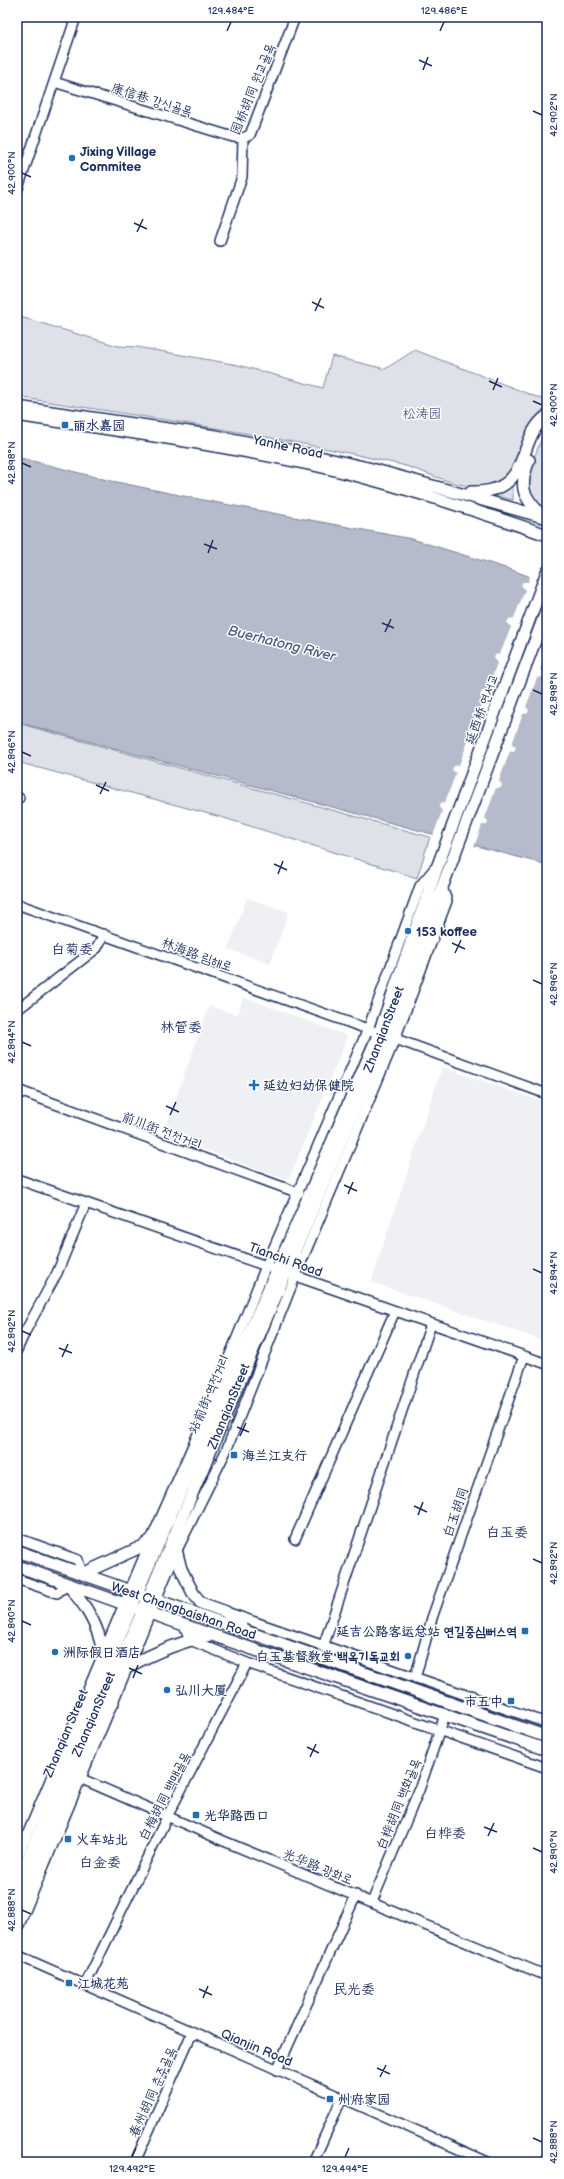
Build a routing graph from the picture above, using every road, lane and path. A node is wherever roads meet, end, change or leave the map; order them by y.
1 (76, 17) edge
2 (295, 17) edge
3 (54, 82) junction
4 (243, 138) junction
5 (17, 191) edge
6 (220, 241) dead end
7 (17, 407) edge
8 (17, 415) edge
9 (547, 416) edge
10 (547, 423) edge
11 (523, 490) junction
12 (455, 492) junction
13 (521, 511) junction
14 (545, 518) edge
15 (512, 523) junction
16 (547, 535) edge
17 (547, 572) edge
18 (547, 609) edge
19 (439, 861) joint
20 (453, 861) joint
21 (17, 904) edge
22 (104, 934) junction
23 (17, 1010) edge
24 (382, 1034) junction
25 (17, 1090) edge
26 (547, 1094) edge
27 (17, 1179) edge
28 (299, 1193) junction
29 (86, 1203) junction
30 (281, 1271) junction
31 (395, 1311) junction
32 (431, 1324) junction
33 (17, 1350) edge
34 (524, 1356) junction
35 (547, 1364) edge
36 (165, 1529) junction
37 (17, 1538) edge
38 (173, 1538) junction
39 (295, 1540) dead end
40 (150, 1542) junction
41 (17, 1551) edge
42 (176, 1552) junction
43 (17, 1566) edge
44 (82, 1574) junction
45 (17, 1579) edge
46 (68, 1584) junction
47 (143, 1595) junction
48 (137, 1609) junction
49 (226, 1612) junction
50 (184, 1625) junction
51 (244, 1629) junction
52 (212, 1635) junction
53 (190, 1640) junction
54 (323, 1647) junction
55 (104, 1655) junction
56 (247, 1663) junction
57 (128, 1666) junction
58 (109, 1676) junction
59 (415, 1678) junction
60 (471, 1696) junction
61 (112, 1703) junction
62 (467, 1709) junction
63 (446, 1715) junction
64 (547, 1723) edge
65 (440, 1730) junction
66 (547, 1737) edge
67 (547, 1750) edge
68 (547, 1768) edge
69 (77, 1777) junction
70 (168, 1815) junction
71 (17, 1859) edge
72 (17, 1884) edge
73 (356, 1895) junction
74 (372, 1902) junction
75 (17, 1907) edge
76 (17, 1930) edge
77 (17, 1955) edge
78 (547, 1976) edge
79 (85, 1985) junction
80 (192, 2033) junction
81 (277, 2070) junction
82 (342, 2098) junction
83 (547, 2157) edge
84 (134, 2162) edge
85 (313, 2162) edge
86 (488, 2162) edge
87 (545, 2162) edge

1 - 3 street
2 - 4 street, 园桥胡同 원교골목
3 - 4 street, 康信巷 강신골목
3 - 5 street
4 - 6 street, 园桥胡同 원교골목
7 - 12 main road, Yanhe Road
8 - 15 main road, Yanhe Road
9 - 12 main road
10 - 11 main road
11 - 13 main road
11 - 14 main road
12 - 13 main road, Yanhe Road
13 - 14 main road, Yanhe Road
13 - 15 main road
15 - 16 main road, Yanhe Road
17 - 19 main road, 延西桥 연서교
18 - 20 main road, 延西桥 연서교
19 - 24 main road, ZhanqianStreet
20 - 24 main road, ZhanqianStreet
21 - 22 street, 林海路 림해로
22 - 23 street
22 - 24 street, 林海路 림해로
24 - 26 street, 林海路 림해로
24 - 28 street, ZhanqianStreet
24 - 30 main road, ZhanqianStreet
25 - 28 street, 前川街 전천거리
27 - 29 street, Tianchi Road
28 - 30 street, ZhanqianStreet
29 - 30 street, Tianchi Road
29 - 33 street
30 - 31 street, Tianchi Road
30 - 36 main road, 站前街 역전거리
30 - 38 main road, ZhanqianStreet
30 - 40 street, ZhanqianStreet
30 - 42 street, ZhanqianStreet
31 - 32 street, Tianchi Road
31 - 39 street
32 - 34 street, Tianchi Road
32 - 54 street
34 - 35 street, Tianchi Road
34 - 59 street, 白玉胡同
36 - 40 main road
36 - 47 main road, ZhanqianStreet
37 - 44 street
38 - 42 main road
38 - 47 main road, ZhanqianStreet
40 - 44 main road
40 - 47 street, ZhanqianStreet
41 - 44 main road, West Changbaishan Road
42 - 47 street, ZhanqianStreet
42 - 49 main road
43 - 46 main road, West Changbaishan Road
44 - 47 main road, West Changbaishan Road
45 - 46 street
46 - 48 main road, West Changbaishan Road
46 - 55 main road
47 - 48 main road, Zhanqian Street
47 - 48 street, ZhanqianStreet
47 - 51 main road, West Changbaishan Road
48 - 50 main road, West Changbaishan Road
48 - 55 street, ZhanqianStreet
48 - 57 street, ZhanqianStreet
48 - 58 main road, Zhanqian Street
49 - 51 main road
49 - 54 street
50 - 52 main road, West Changbaishan Road
50 - 53 street
51 - 62 main road, West Changbaishan Road
52 - 53 main road
52 - 63 main road, West Changbaishan Road
53 - 56 street
53 - 57 main road
54 - 59 street
55 - 58 main road
55 - 71 street, ZhanqianStreet
56 - 65 street
56 - 70 street, 白梅胡同 백매골목
57 - 58 main road
57 - 61 street, ZhanqianStreet
58 - 61 main road
58 - 69 main road, Zhanqian Street
58 - 72 main road, Zhanqian Street
59 - 60 street
60 - 62 main road
60 - 64 street
61 - 69 street, ZhanqianStreet
62 - 66 main road, West Changbaishan Road
63 - 65 street, 白桦胡同 백화골목
63 - 67 main road, West Changbaishan Road
65 - 68 street
65 - 74 street, 白桦胡同 백화골목
69 - 70 street, 光华路 광화로
69 - 75 main road, Zhanqian Street
69 - 76 street, ZhanqianStreet
70 - 73 street, 光华路 광화로
70 - 79 street, 白梅胡同 백매골목
73 - 74 street, 光华路 광화로
73 - 81 street
74 - 78 street, 光华路 광화로
77 - 79 street, Qianjin Road
79 - 80 street, Qianjin Road
80 - 81 street, Qianjin Road
80 - 84 street, 春州胡同 춘주골목
81 - 82 street, Qianjin Road
82 - 85 street
82 - 86 street, Qianjin Road
83 - 87 street

